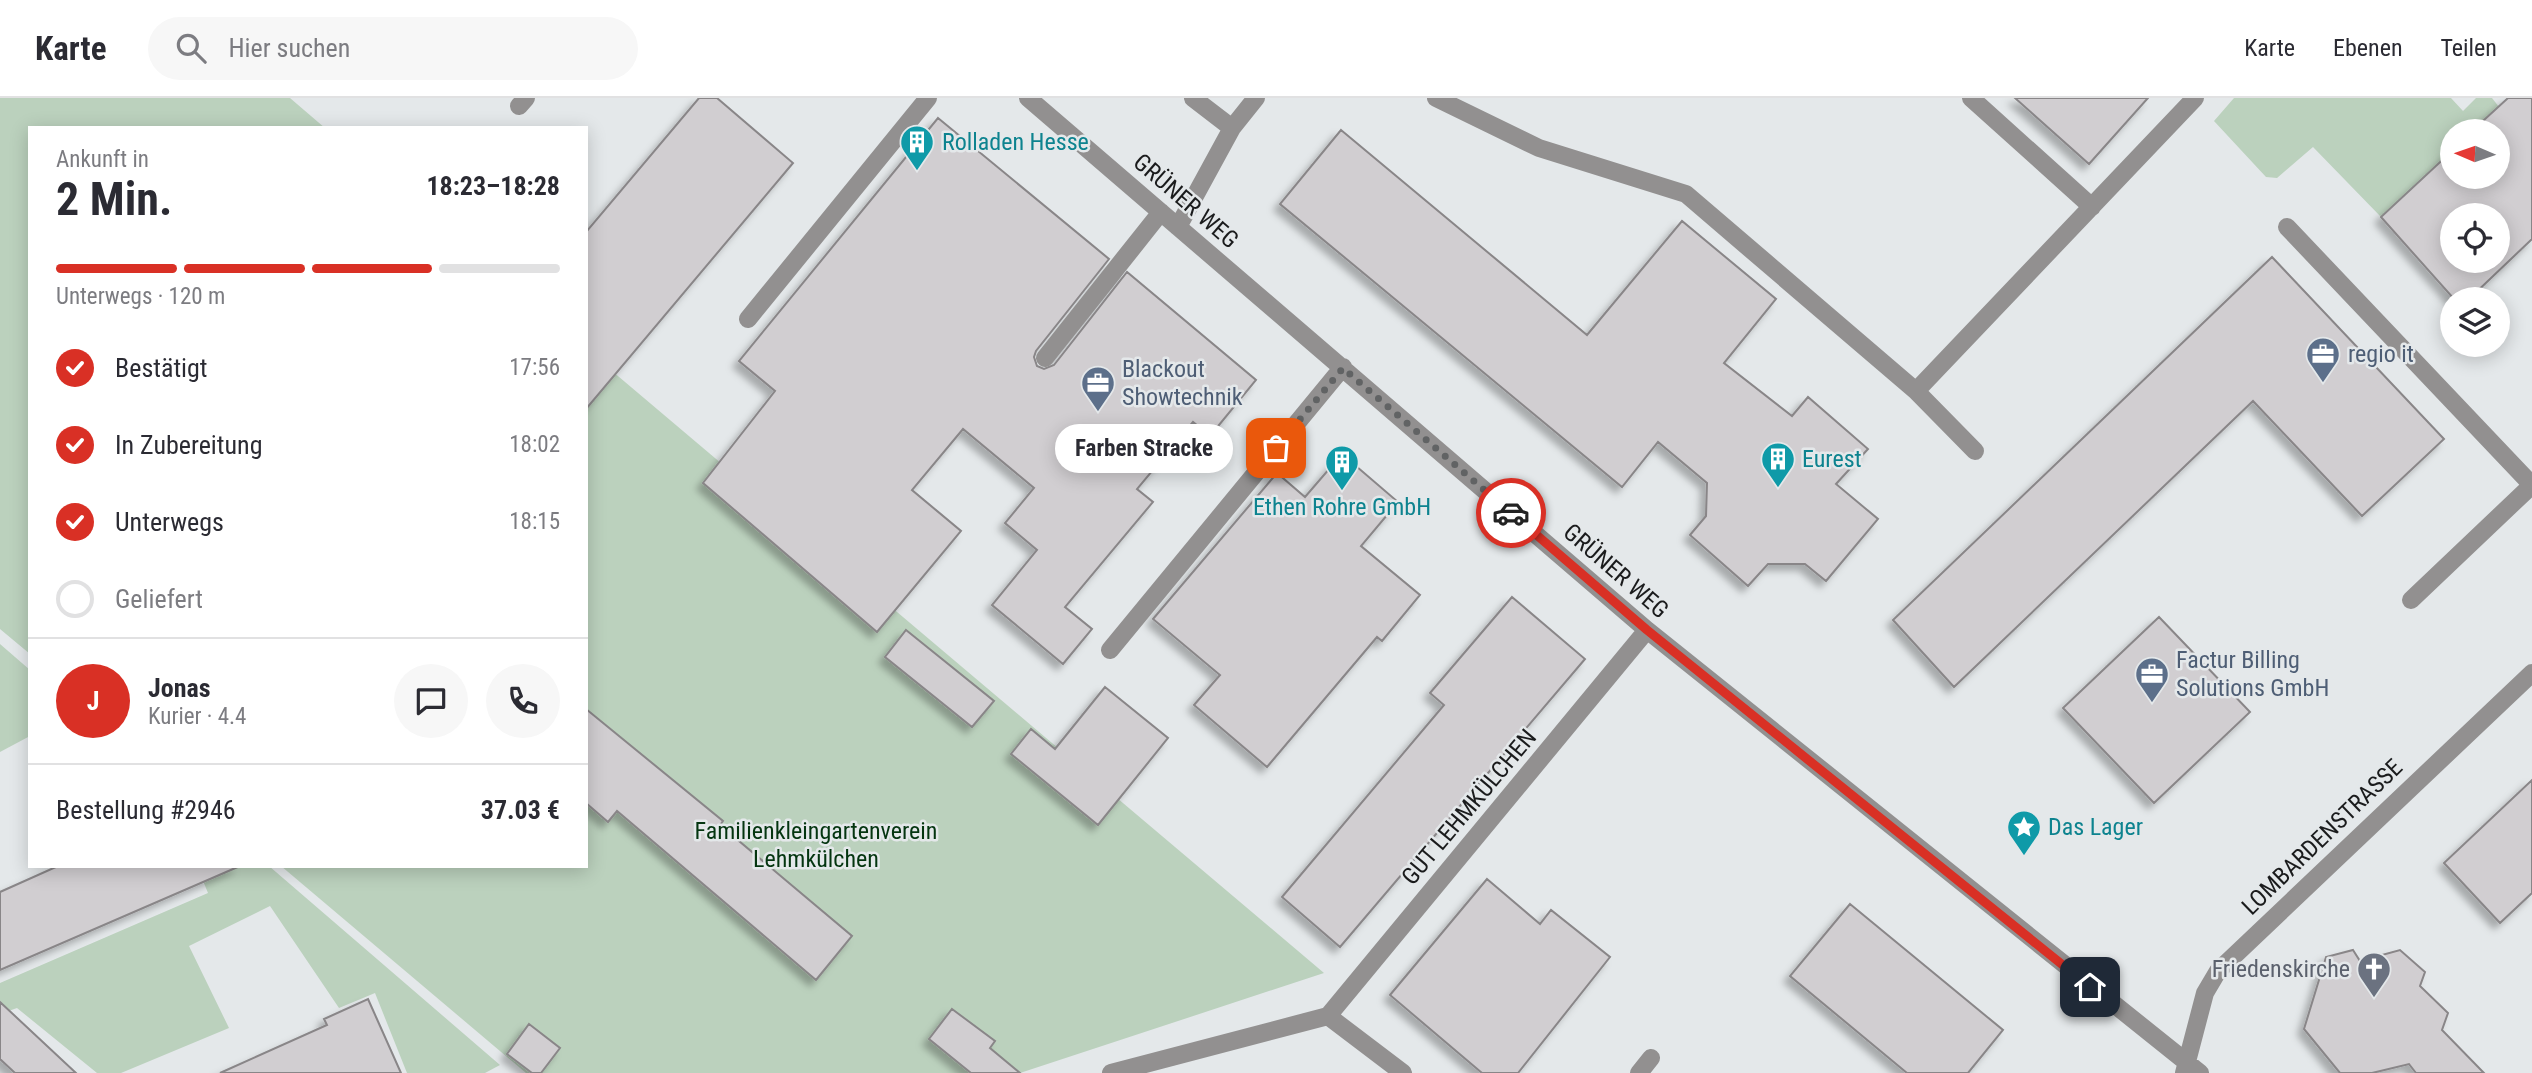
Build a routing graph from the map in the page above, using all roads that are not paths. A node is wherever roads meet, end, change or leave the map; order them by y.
1 (928, 98) edge
2 (1193, 98) edge
3 (1256, 98) edge
4 (1436, 98) edge
5 (1970, 98) edge
6 (2195, 98) edge
7 (1035, 100) edge
8 (1232, 128) junction
9 (2092, 207) junction
10 (1161, 212) junction
11 (1178, 227) junction
12 (2287, 228) dead end
13 (748, 319) dead end
14 (1045, 358) dead end
15 (1343, 368) junction
16 (1916, 391) junction
17 (1976, 451) dead end
18 (2532, 485) edge
19 (2412, 600) dead end
20 (1647, 630) junction
21 (1110, 650) dead end
22 (2532, 673) edge
23 (1328, 1016) junction
24 (1651, 1058) dead end
25 (2190, 1070) edge
26 (1111, 1073) edge
27 (1403, 1073) edge
28 (1639, 1073) edge

1 - 13 street
2 - 8 street
3 - 8 street
4 - 16 street
5 - 9 street
6 - 9 street
7 - 10 street, GRÜNER WEG
8 - 11 street
9 - 16 street
10 - 11 street, GRÜNER WEG
10 - 14 street
11 - 15 street, GRÜNER WEG
12 - 18 street
15 - 20 street, GRÜNER WEG
15 - 21 street
16 - 17 street
18 - 19 street
20 - 23 street, GUT LEHMKÜLCHEN
20 - 25 street, GRÜNER WEG
22 - 25 street, LOMBARDENSTRASSE
23 - 26 street
23 - 27 street
24 - 28 street

